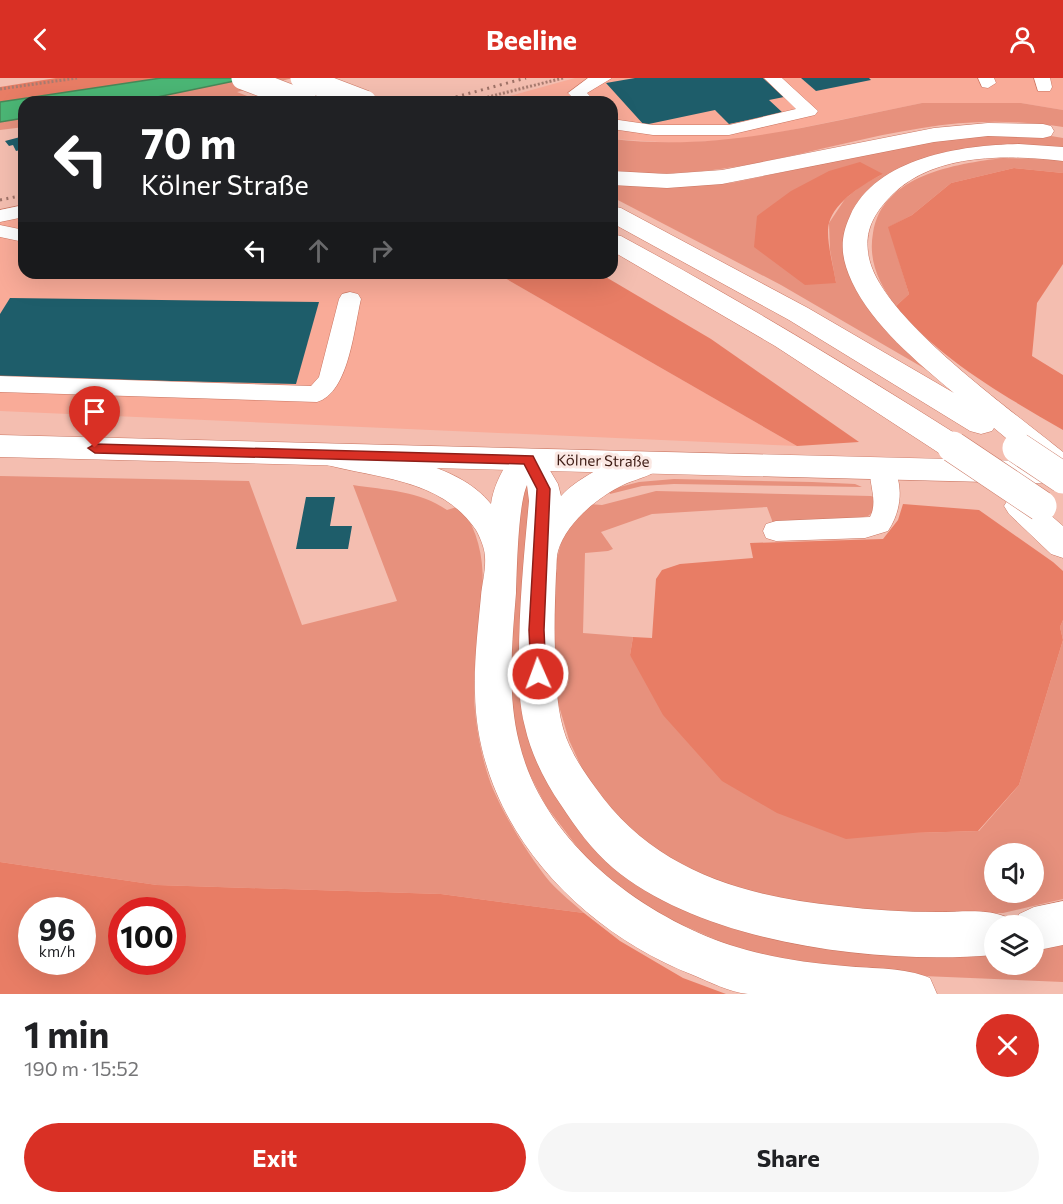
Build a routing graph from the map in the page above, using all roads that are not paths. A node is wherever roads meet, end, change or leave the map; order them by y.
1 (243, 78) edge
2 (302, 78) edge
3 (604, 78) edge
4 (772, 78) edge
5 (290, 96) edge
6 (349, 96) edge
7 (580, 96) edge
8 (618, 125) edge
9 (1063, 133) edge
10 (1063, 154) edge
11 (618, 178) edge
12 (18, 212) edge
13 (0, 216) edge
14 (618, 216) edge
15 (0, 231) edge
16 (18, 235) edge
17 (618, 244) edge
18 (350, 299) dead end
19 (0, 384) edge
20 (0, 446) edge
21 (1028, 448) junction
22 (331, 454) junction
23 (528, 460) junction
24 (650, 462) junction
25 (882, 468) junction
26 (1063, 473) edge
27 (1041, 511) edge
28 (776, 531) dead end
29 (1063, 545) edge
30 (542, 550) junction
31 (501, 554) junction
32 (1063, 923) edge
33 (1044, 927) edge
34 (984, 933) edge
35 (914, 994) edge

1 - 5 main road, bridge
2 - 6 main road, bridge
3 - 7 lane
4 - 8 lane
9 - 11 main road
10 - 21 main road
12 - 13 lane
14 - 21 main road
15 - 16 lane
17 - 27 main road, bridge
18 - 19 lane
20 - 22 main road, Kölner Straße
21 - 26 main road, bridge
22 - 23 main road, Kölner Straße
22 - 31 main road
23 - 24 main road, Kölner Straße
23 - 30 main road
23 - 31 main road
24 - 25 main road, Kölner Straße
24 - 30 main road
25 - 26 main road, Kölner Straße
25 - 28 lane
27 - 29 main road
30 - 34 main road
31 - 35 main road
32 - 33 main road

